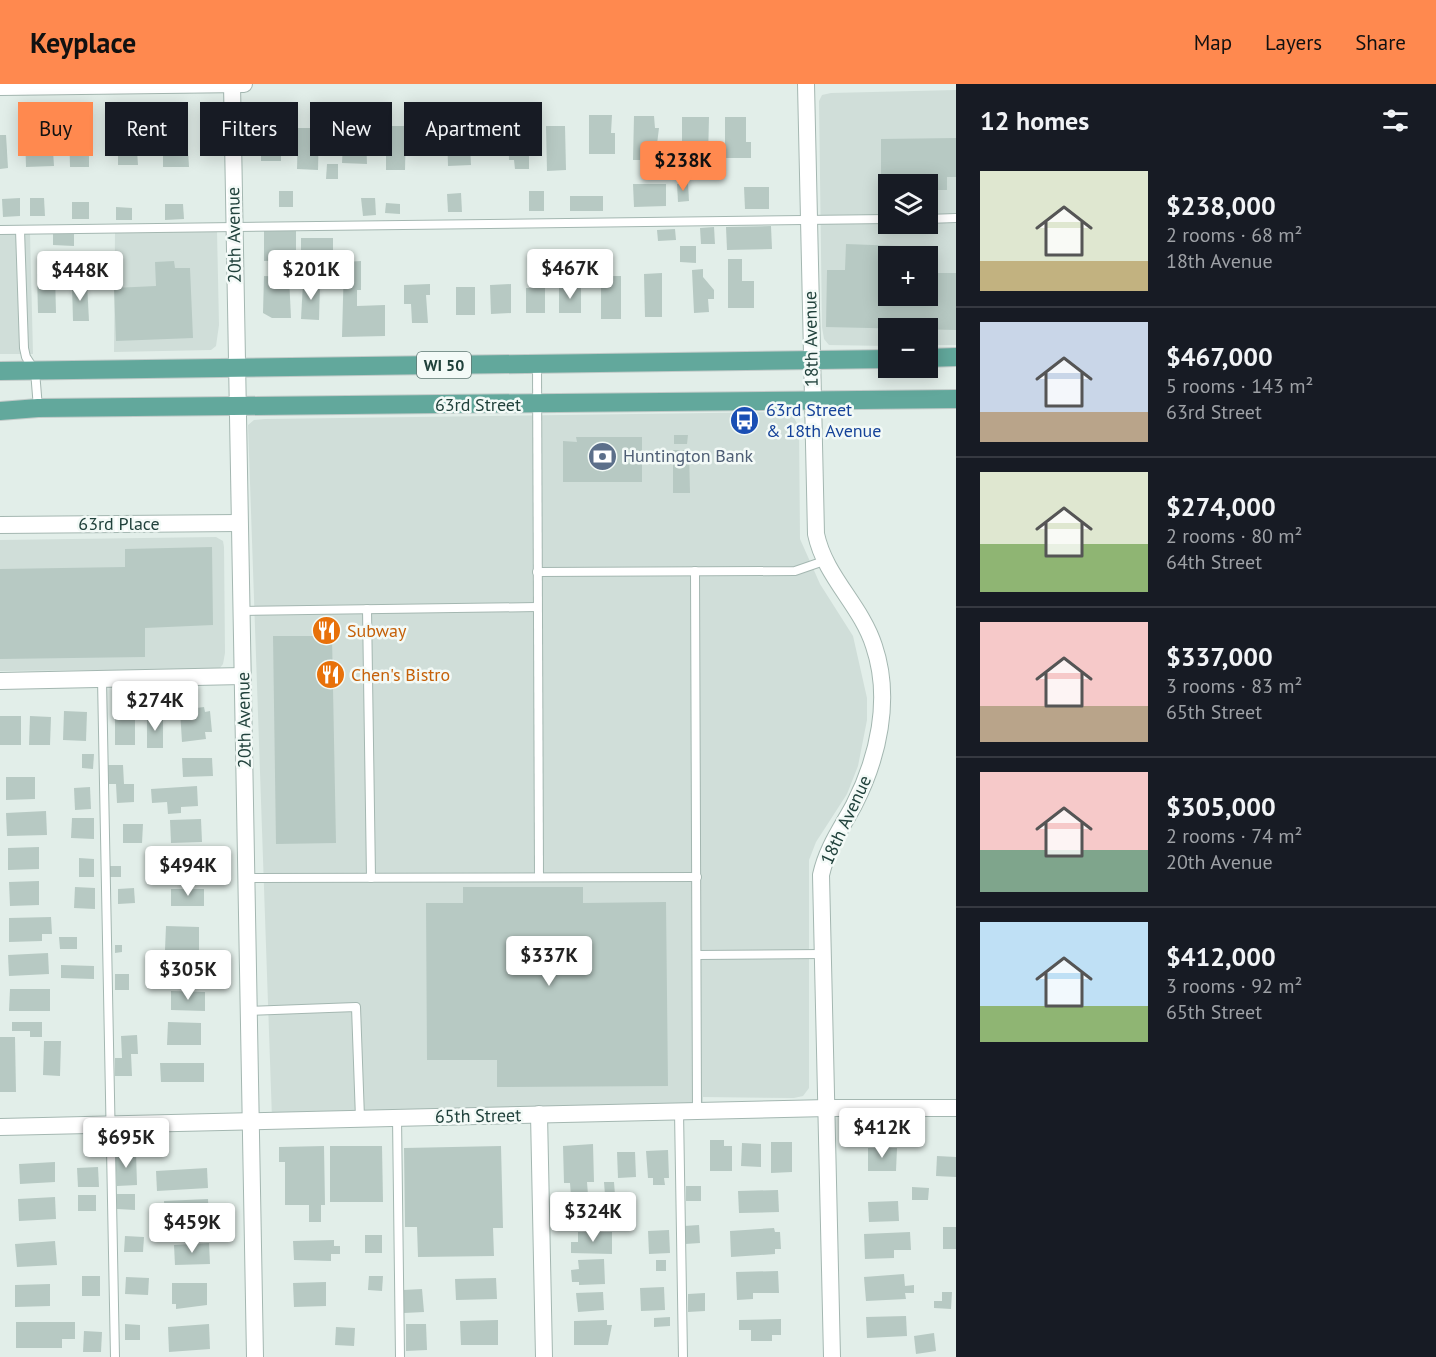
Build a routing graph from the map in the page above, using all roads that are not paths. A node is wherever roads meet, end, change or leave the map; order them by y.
1 (232, 84) edge
2 (244, 84) edge
3 (806, 84) edge
4 (0, 87) edge
5 (956, 218) edge
6 (878, 219) edge
7 (938, 219) edge
8 (808, 220) junction
9 (234, 228) junction
10 (0, 230) edge
11 (20, 230) junction
12 (956, 357) edge
13 (938, 358) edge
14 (878, 359) edge
15 (811, 361) junction
16 (537, 364) junction
17 (236, 369) junction
18 (0, 371) edge
19 (35, 371) junction
20 (956, 399) edge
21 (812, 402) junction
22 (537, 405) junction
23 (238, 407) junction
24 (38, 408) junction
25 (0, 411) edge
26 (239, 523) junction
27 (0, 525) edge
28 (824, 561) junction
29 (695, 571) junction
30 (537, 572) junction
31 (537, 607) junction
32 (367, 609) junction
33 (241, 611) junction
34 (243, 676) junction
35 (102, 679) junction
36 (0, 681) edge
37 (539, 877) junction
38 (696, 877) junction
39 (246, 878) junction
40 (371, 878) junction
41 (823, 954) junction
42 (697, 955) junction
43 (249, 1011) junction
44 (828, 1108) junction
45 (956, 1108) edge
46 (679, 1111) junction
47 (698, 1111) junction
48 (539, 1114) junction
49 (397, 1117) junction
50 (360, 1118) junction
51 (250, 1120) junction
52 (111, 1123) junction
53 (0, 1127) edge
54 (115, 1357) edge
55 (255, 1357) edge
56 (400, 1357) edge
57 (544, 1357) edge
58 (683, 1357) edge
59 (832, 1357) edge

1 - 2 street
1 - 4 street
1 - 9 street, 20th Avenue
3 - 8 street, 18th Avenue
5 - 7 lane
6 - 8 lane
8 - 9 lane
8 - 15 street, 18th Avenue
9 - 11 lane
9 - 17 street, 20th Avenue
10 - 11 lane
11 - 19 lane
12 - 13 main road
14 - 15 main road, WI 50
15 - 16 main road, WI 50
15 - 21 street, 18th Avenue
16 - 17 main road, WI 50
16 - 22 lane
17 - 19 main road, WI 50
17 - 23 street, 20th Avenue
18 - 19 main road, WI 50
19 - 24 lane
20 - 21 main road, 63rd Street
21 - 22 main road, 63rd Street
21 - 28 street, 18th Avenue
22 - 23 main road, 63rd Street
22 - 30 lane
23 - 24 main road, 63rd Street
23 - 26 street, 20th Avenue
24 - 25 main road, 63rd Street
26 - 27 street, 63rd Place
26 - 33 street, 20th Avenue
28 - 29 lane
28 - 41 street, 18th Avenue
29 - 30 lane
29 - 38 lane
30 - 31 lane
31 - 32 lane
31 - 37 lane
32 - 33 lane
32 - 40 lane
33 - 34 street, 20th Avenue
34 - 35 street
34 - 39 street, 20th Avenue
35 - 36 street
35 - 52 lane
37 - 38 lane
37 - 40 lane
38 - 42 lane
39 - 40 lane
39 - 43 street, 20th Avenue
41 - 42 lane
41 - 44 street, 18th Avenue
42 - 47 lane
43 - 50 lane
43 - 51 street, 20th Avenue
44 - 45 street, 65th Street
44 - 47 street, 65th Street
44 - 59 street, 18th Avenue
46 - 47 street, 65th Street
46 - 48 street, 65th Street
46 - 58 lane
48 - 49 street, 65th Street
48 - 57 street
49 - 50 street, 65th Street
49 - 56 lane
50 - 51 street, 65th Street
51 - 52 street, 65th Street
51 - 55 street, 20th Avenue
52 - 53 street, 65th Street
52 - 54 lane

